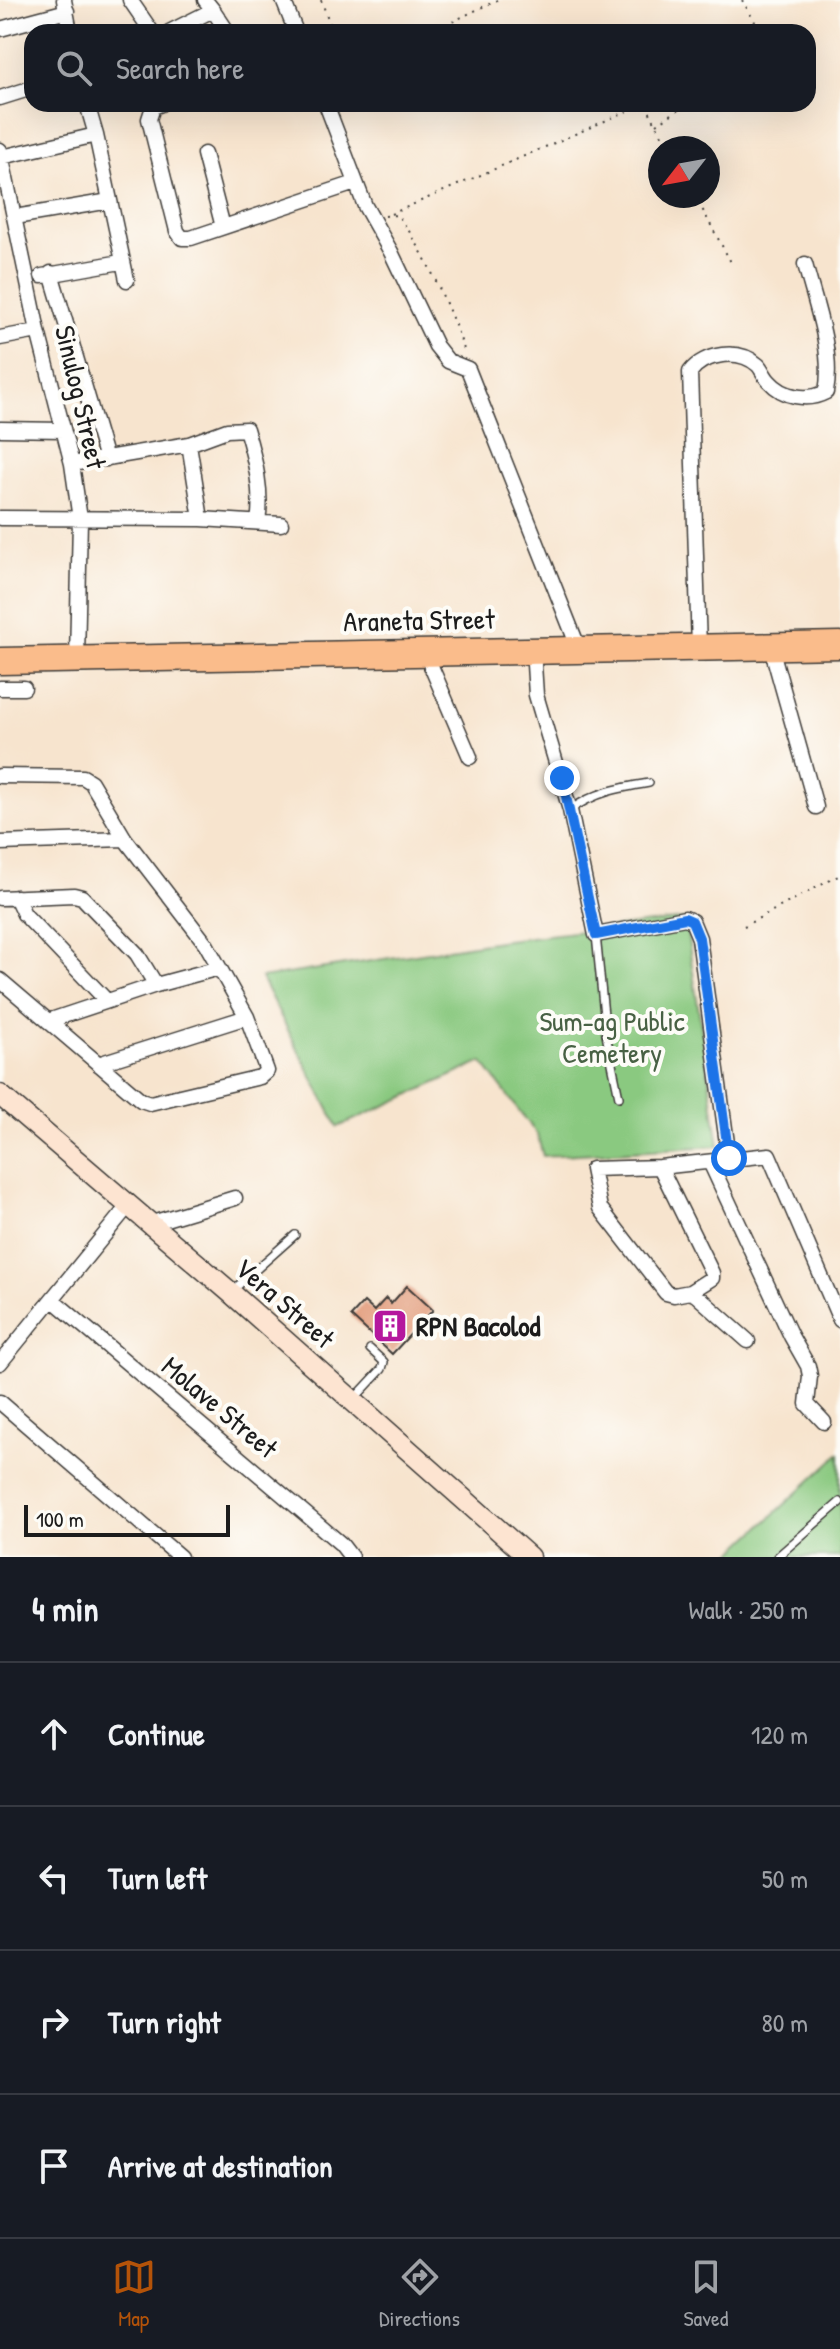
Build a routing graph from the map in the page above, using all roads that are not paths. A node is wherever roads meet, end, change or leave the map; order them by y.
1 (130, 0) edge
2 (283, 0) edge
3 (209, 5) edge
4 (65, 6) edge
5 (146, 24) edge
6 (181, 24) edge
7 (222, 24) edge
8 (293, 24) edge
9 (0, 29) edge
10 (24, 90) edge
11 (0, 98) edge
12 (89, 112) edge
13 (151, 112) edge
14 (329, 112) edge
15 (96, 135) junction
16 (204, 154) dead end
17 (2, 162) edge
18 (355, 183) junction
19 (110, 201) junction
20 (15, 217) junction
21 (223, 227) junction
22 (121, 262) junction
23 (805, 264) dead end
24 (51, 273) junction
25 (29, 280) junction
26 (127, 280) dead end
27 (38, 331) junction
28 (0, 338) edge
29 (0, 429) edge
30 (63, 430) junction
31 (189, 444) junction
32 (106, 459) junction
33 (72, 464) junction
34 (0, 518) edge
35 (80, 519) junction
36 (201, 519) junction
37 (258, 522) junction
38 (281, 524) dead end
39 (840, 645) edge
40 (771, 647) junction
41 (699, 648) junction
42 (533, 649) junction
43 (579, 649) junction
44 (425, 652) junction
45 (77, 659) junction
46 (0, 661) edge
47 (0, 688) edge
48 (24, 688) dead end
49 (470, 757) dead end
50 (0, 776) edge
51 (649, 783) dead end
52 (816, 807) dead end
53 (570, 810) junction
54 (125, 839) junction
55 (0, 843) edge
56 (16, 897) junction
57 (0, 898) edge
58 (596, 935) junction
59 (219, 968) junction
60 (0, 980) edge
61 (156, 985) junction
62 (106, 1000) junction
63 (247, 1017) junction
64 (48, 1021) junction
65 (98, 1064) junction
66 (0, 1095) edge
67 (619, 1097) dead end
68 (729, 1158) junction
69 (710, 1162) junction
70 (660, 1167) junction
71 (235, 1198) dead end
72 (128, 1206) junction
73 (149, 1224) junction
74 (295, 1235) dead end
75 (230, 1292) junction
76 (690, 1292) junction
77 (53, 1300) junction
78 (840, 1320) edge
79 (748, 1341) dead end
80 (370, 1349) dead end
81 (0, 1363) edge
82 (353, 1401) junction
83 (0, 1402) edge
84 (824, 1422) dead end
85 (840, 1502) edge
86 (180, 1557) edge
87 (351, 1557) edge
88 (529, 1557) edge
89 (778, 1557) edge

1 - 5 street
2 - 8 street
3 - 6 street
3 - 7 street
4 - 9 street
10 - 11 street
12 - 15 street
13 - 21 street
14 - 18 street
15 - 17 street
15 - 19 street
16 - 21 street
17 - 20 street, Sinulog Street
18 - 21 street
18 - 43 street
19 - 20 street
19 - 22 street
20 - 25 street, Sinulog Street
22 - 24 street
22 - 26 street
23 - 41 street
24 - 25 street
24 - 32 street
25 - 27 street, Sinulog Street
27 - 28 street
27 - 30 street, Sinulog Street
29 - 30 street
30 - 33 street, Sinulog Street
31 - 32 street
31 - 36 street
31 - 37 street
32 - 33 street
33 - 35 street, Sinulog Street
34 - 35 street
35 - 36 street
35 - 45 street, Sinulog Street
36 - 37 street
37 - 38 street
39 - 40 highway, Araneta Street
40 - 41 highway, Araneta Street
40 - 52 street
41 - 43 highway, Araneta Street
42 - 43 highway, Araneta Street
42 - 44 highway, Araneta Street
42 - 53 street
44 - 45 highway, Araneta Street
44 - 49 street
45 - 46 highway, Araneta Street
47 - 48 street
50 - 54 street
51 - 53 lane
53 - 58 street
54 - 55 street
54 - 59 street
56 - 57 street
56 - 61 street
56 - 62 street
58 - 67 lane
58 - 68 street
59 - 61 street
59 - 63 street
60 - 64 street
61 - 62 street
62 - 64 street
63 - 65 street
63 - 65 street
64 - 65 street
66 - 72 street, Vera Street
68 - 69 street
68 - 78 street
69 - 70 street
69 - 84 street
70 - 76 street
70 - 76 street
71 - 73 street
72 - 73 street, Vera Street
72 - 77 street
73 - 75 street, Vera Street
74 - 75 lane
75 - 82 street, Vera Street
76 - 79 street
77 - 81 street
77 - 87 street, Molave Street
80 - 82 lane
82 - 88 street, Vera Street
83 - 86 street
85 - 89 lane

